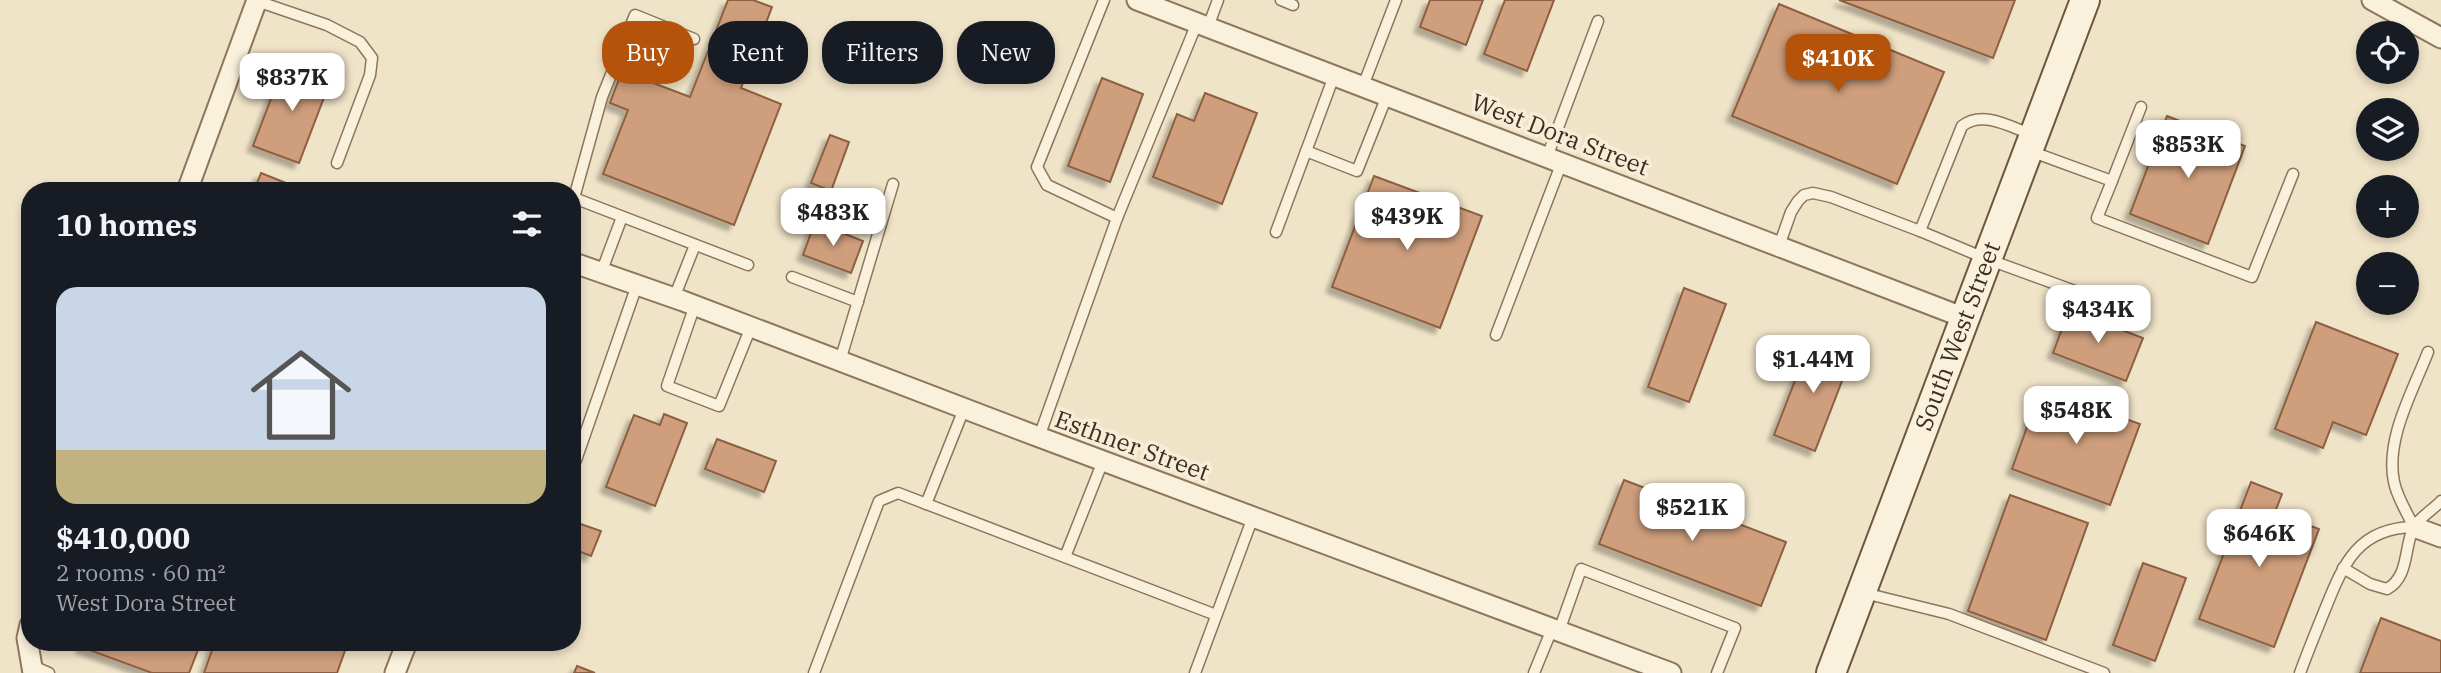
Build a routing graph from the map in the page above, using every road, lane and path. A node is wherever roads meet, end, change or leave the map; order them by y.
1 (1104, 0) edge
2 (1137, 0) edge
3 (1218, 0) edge
4 (1280, 0) edge
5 (1396, 0) edge
6 (2085, 0) edge
7 (2372, 0) edge
8 (257, 1) edge
9 (1293, 5) dead end
10 (633, 21) edge
11 (650, 21) edge
12 (1598, 21) dead end
13 (1202, 25) junction
14 (2441, 38) edge
15 (1334, 76) junction
16 (607, 84) edge
17 (1363, 86) junction
18 (1387, 96) junction
19 (2141, 107) dead end
20 (2031, 143) junction
21 (1307, 151) junction
22 (1555, 160) junction
23 (337, 163) dead end
24 (2293, 174) dead end
25 (2112, 181) junction
26 (190, 182) edge
27 (578, 182) edge
28 (893, 184) dead end
29 (581, 202) edge
30 (622, 217) junction
31 (1117, 218) junction
32 (1920, 231) junction
33 (1276, 232) dead end
34 (695, 245) junction
35 (1779, 246) junction
36 (1987, 259) junction
37 (748, 265) dead end
38 (581, 267) edge
39 (601, 273) junction
40 (792, 277) dead end
41 (637, 285) junction
42 (674, 298) junction
43 (858, 302) junction
44 (695, 305) junction
45 (2124, 309) dead end
46 (1965, 318) junction
47 (751, 327) junction
48 (1496, 335) dead end
49 (2428, 352) dead end
50 (840, 361) junction
51 (964, 409) junction
52 (1038, 437) junction
53 (581, 446) edge
54 (1103, 461) junction
55 (2441, 501) edge
56 (926, 504) junction
57 (1253, 517) junction
58 (2414, 527) junction
59 (2441, 537) edge
60 (1065, 557) junction
61 (2343, 568) junction
62 (1861, 592) junction
63 (1216, 615) junction
64 (1555, 630) junction
65 (31, 651) edge
66 (404, 651) edge
67 (38, 671) edge
68 (395, 673) edge
69 (814, 673) edge
70 (1195, 673) edge
71 (1534, 673) edge
72 (1671, 673) edge
73 (1717, 673) edge
74 (1831, 673) edge
75 (2104, 673) edge
76 (2300, 673) edge

1 - 31 lane
2 - 13 street, West Dora Street
3 - 13 lane
4 - 9 lane
5 - 17 lane
6 - 20 main road, South West Street
7 - 14 street
8 - 23 lane
8 - 26 street
10 - 11 lane
12 - 22 lane
13 - 15 street, West Dora Street
13 - 31 lane
15 - 17 street, West Dora Street
15 - 21 lane
16 - 27 lane
17 - 18 street, West Dora Street
18 - 21 lane
18 - 22 street, West Dora Street
19 - 25 lane
20 - 25 lane
20 - 32 lane
20 - 36 main road, South West Street
21 - 33 lane
22 - 35 street, West Dora Street
22 - 48 lane
24 - 25 lane
28 - 43 lane
29 - 30 lane
30 - 34 lane
30 - 39 lane
31 - 52 lane
32 - 35 lane
32 - 36 lane
34 - 37 lane
34 - 42 lane
35 - 46 street, West Dora Street
36 - 45 lane
36 - 46 main road, South West Street
38 - 39 street, Esthner Street
39 - 41 street, Esthner Street
40 - 43 lane
41 - 42 street, Esthner Street
41 - 53 lane
42 - 44 street, Esthner Street
43 - 50 lane
44 - 47 street, Esthner Street
44 - 47 lane
46 - 62 main road, South West Street
47 - 50 street, Esthner Street
49 - 58 lane
50 - 51 street, Esthner Street
51 - 52 street, Esthner Street
51 - 56 lane
52 - 54 street, Esthner Street
54 - 57 street, Esthner Street
54 - 60 lane
55 - 58 lane
56 - 60 lane
56 - 69 lane
57 - 63 lane
57 - 64 street, Esthner Street
58 - 59 street
58 - 61 lane
58 - 61 lane
60 - 63 lane
61 - 76 lane
62 - 74 main road, South West Street
62 - 75 lane
63 - 70 lane
64 - 71 lane
64 - 72 street, Esthner Street
64 - 73 lane
65 - 67 street
66 - 68 street

